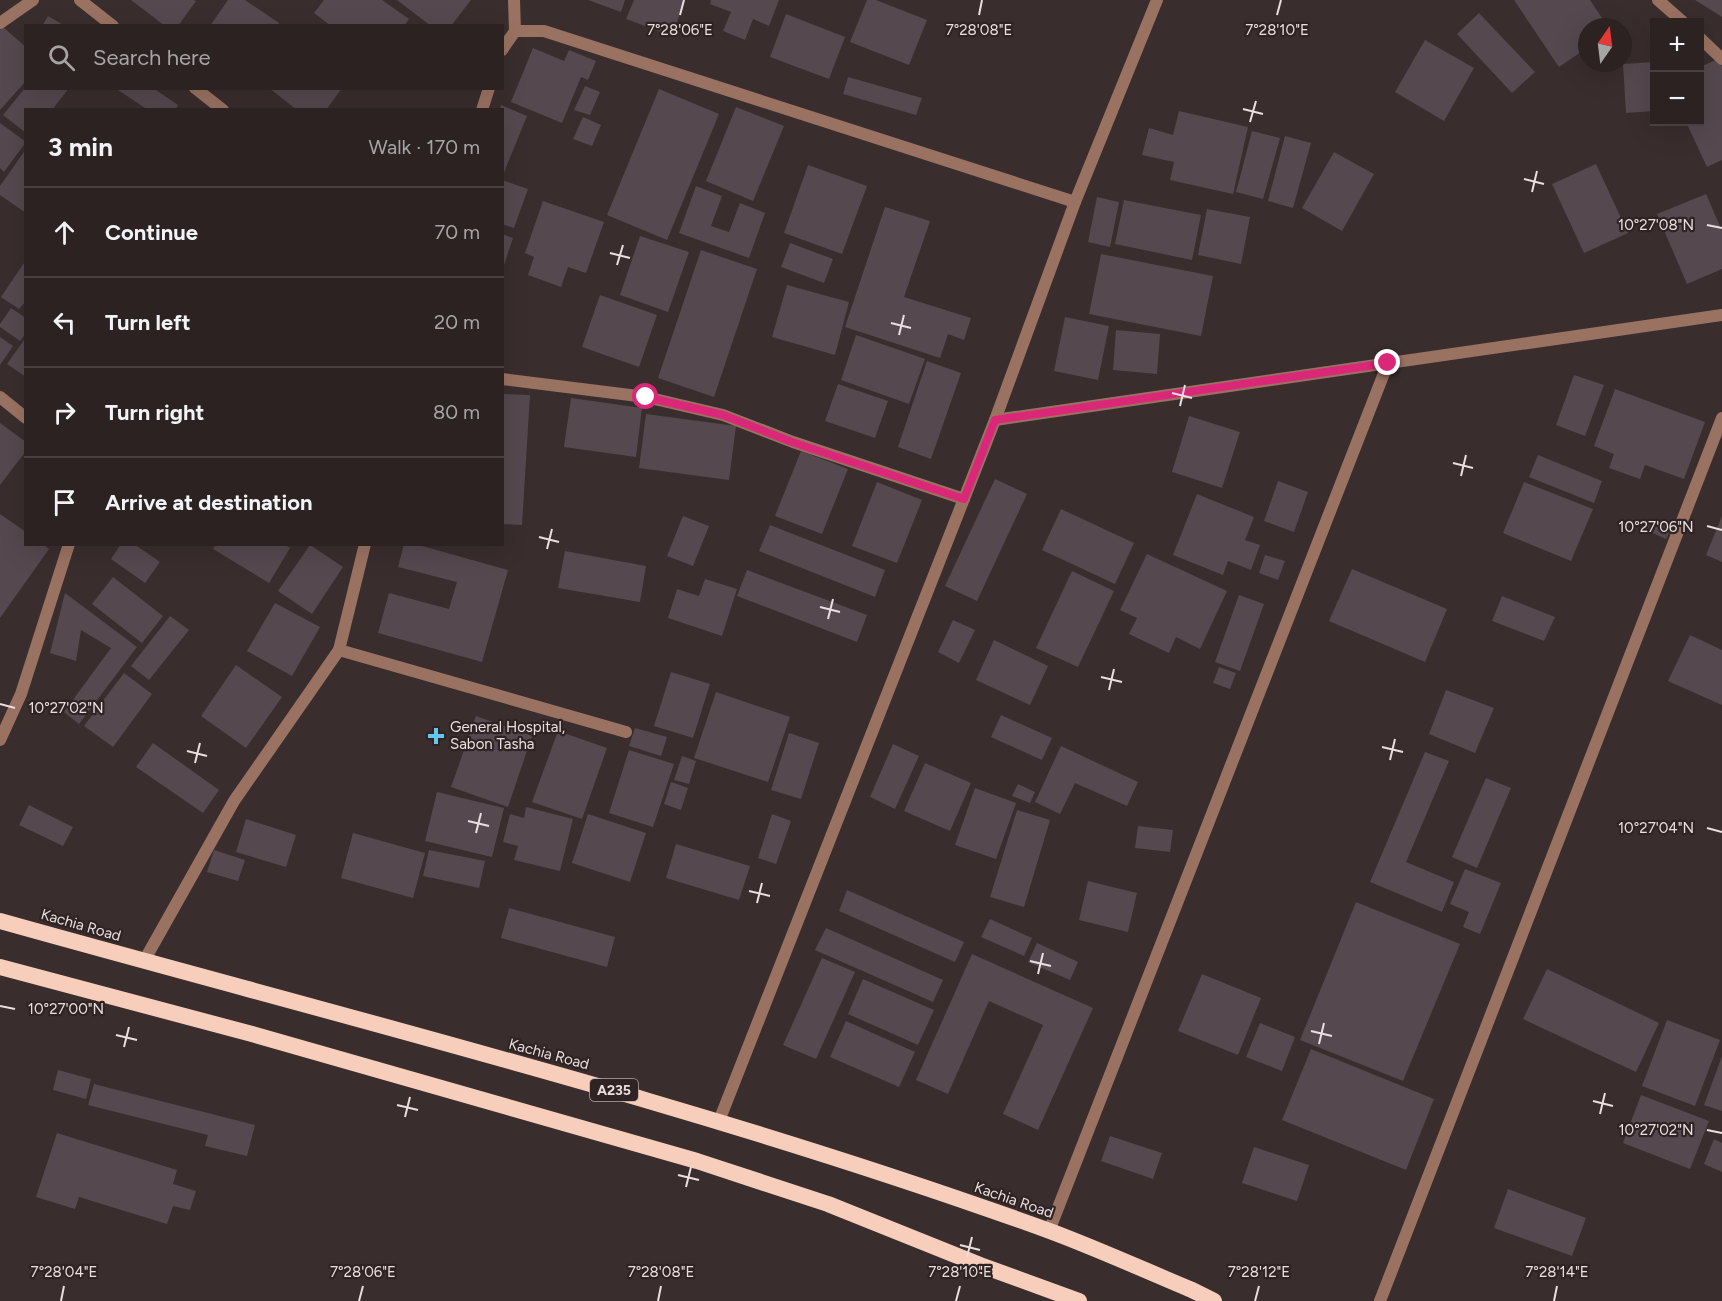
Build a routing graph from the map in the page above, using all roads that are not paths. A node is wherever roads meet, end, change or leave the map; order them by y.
1 (33, 0) edge
2 (80, 0) edge
3 (514, 0) edge
4 (1157, 0) edge
5 (1658, 0) edge
6 (1678, 18) edge
7 (0, 23) edge
8 (110, 24) edge
9 (515, 31) junction
10 (1704, 42) edge
11 (504, 47) edge
12 (1722, 59) edge
13 (198, 90) edge
14 (488, 90) edge
15 (220, 108) edge
16 (483, 108) edge
17 (1075, 202) junction
18 (1722, 315) edge
19 (1388, 363) junction
20 (504, 379) edge
21 (0, 397) edge
22 (24, 416) edge
23 (1722, 418) edge
24 (995, 420) junction
25 (964, 499) junction
26 (68, 546) edge
27 (365, 546) edge
28 (339, 650) junction
29 (626, 732) dead end
30 (0, 740) edge
31 (0, 921) edge
32 (144, 961) junction
33 (0, 967) edge
34 (719, 1121) junction
35 (1049, 1231) junction
36 (1079, 1301) edge
37 (1214, 1301) edge
38 (1380, 1301) edge

1 - 7 street
2 - 8 street
3 - 9 street
4 - 17 street
5 - 6 street
9 - 11 street
9 - 17 street
10 - 12 street
13 - 15 street
14 - 16 street
17 - 24 street
18 - 19 street
19 - 24 street
19 - 35 street
20 - 25 street
21 - 22 street
23 - 38 street
24 - 25 street
25 - 34 street
26 - 30 street
27 - 28 street
28 - 29 street
28 - 32 street
31 - 32 highway, Kachia Road / A235
32 - 34 highway, Kachia Road / A235
33 - 36 highway
34 - 35 highway, Kachia Road / A235
35 - 37 highway, Kachia Road / A235

